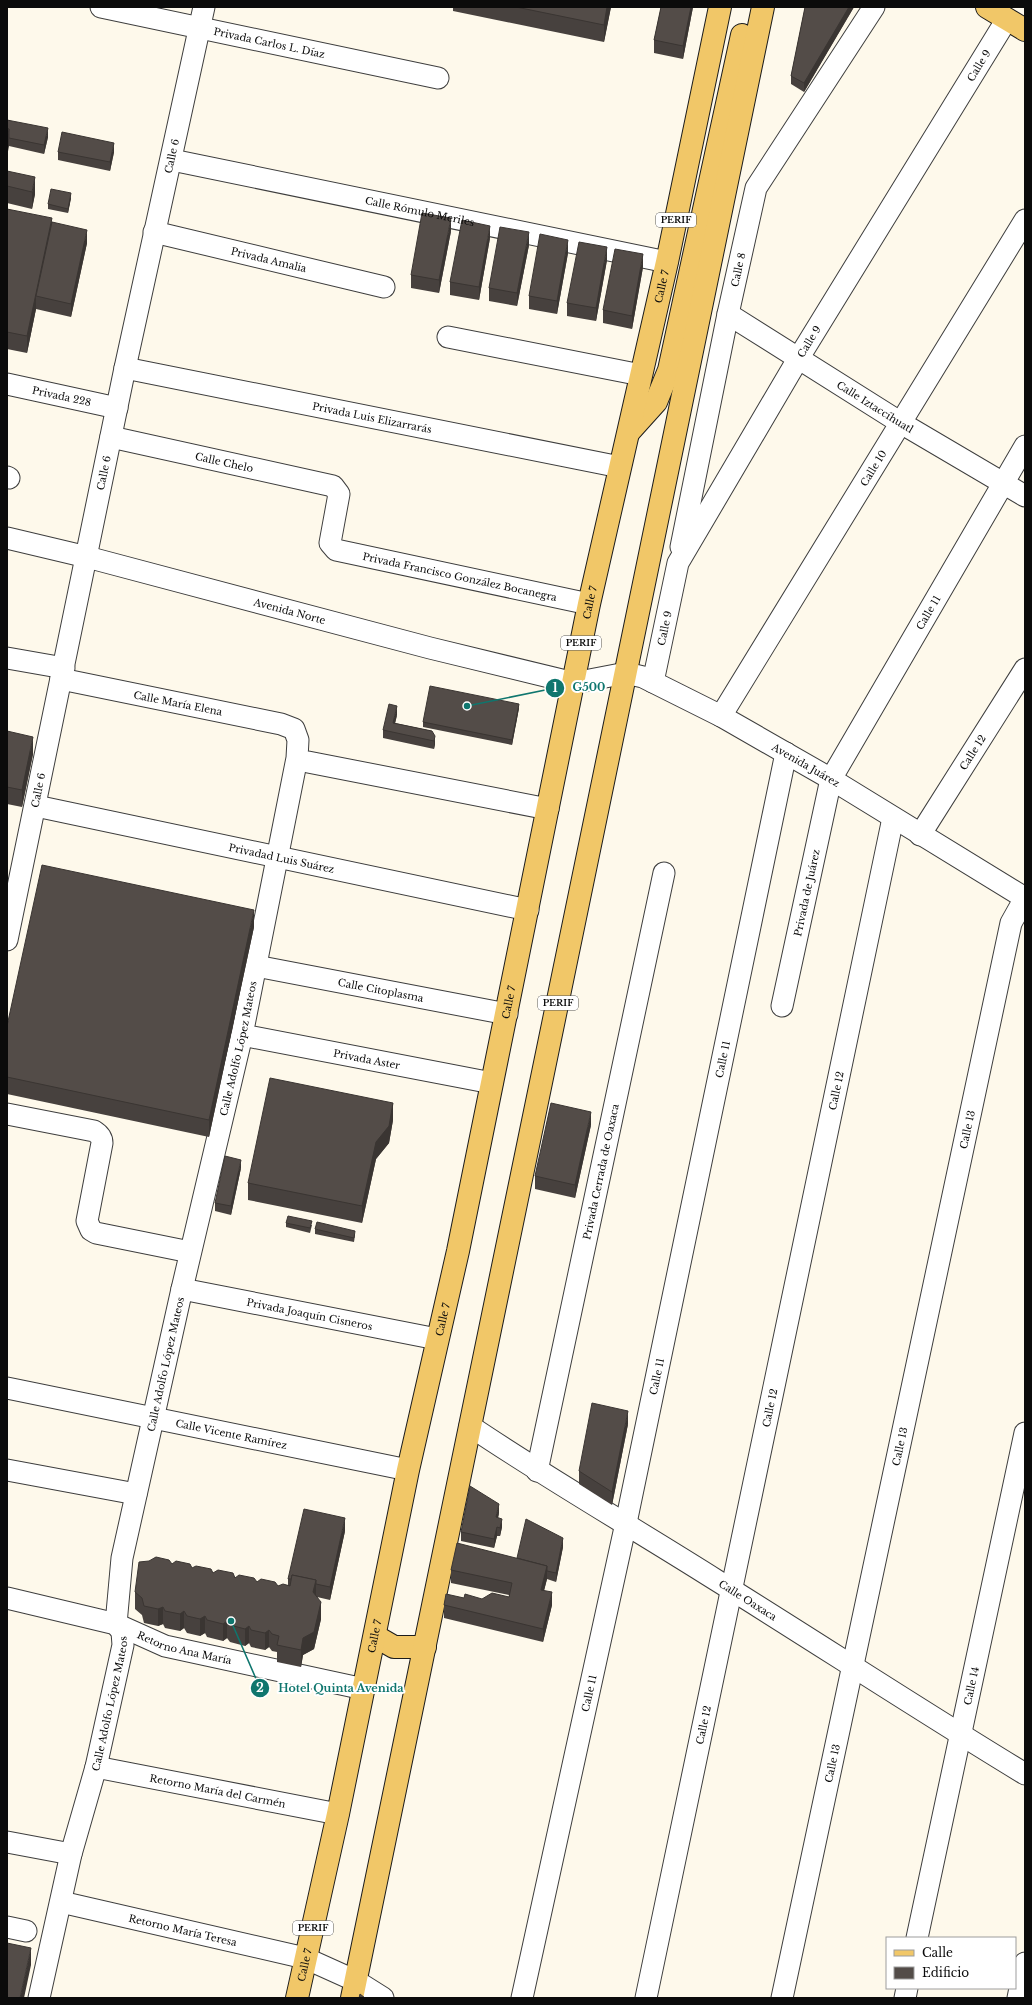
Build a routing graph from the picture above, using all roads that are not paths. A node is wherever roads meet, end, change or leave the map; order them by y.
1 (101, 7) edge
2 (204, 7) edge
3 (720, 7) edge
4 (749, 7) edge
5 (763, 7) edge
6 (874, 7) edge
7 (987, 7) edge
8 (1007, 19) junction
9 (200, 28) junction
10 (1025, 30) edge
11 (438, 78) dead end
12 (172, 160) junction
13 (1025, 220) edge
14 (154, 232) junction
15 (667, 262) junction
16 (384, 287) dead end
17 (728, 314) junction
18 (448, 336) dead end
19 (798, 359) junction
20 (125, 368) junction
21 (641, 375) junction
22 (7, 384) edge
23 (117, 408) junction
24 (901, 423) junction
25 (628, 433) junction
26 (111, 438) junction
27 (1025, 446) edge
28 (620, 467) junction
29 (1003, 482) junction
30 (1025, 496) edge
31 (7, 538) edge
32 (332, 547) joint
33 (87, 557) junction
34 (678, 563) junction
35 (589, 604) junction
36 (7, 658) edge
37 (1025, 669) edge
38 (63, 674) junction
39 (626, 674) junction
40 (653, 682) junction
41 (574, 683) junction
42 (721, 716) junction
43 (294, 729) joint
44 (786, 754) junction
45 (308, 762) dead end
46 (831, 780) junction
47 (36, 806) junction
48 (548, 809) junction
49 (894, 818) junction
50 (920, 835) junction
51 (277, 858) junction
52 (14, 868) edge
53 (664, 872) dead end
54 (1025, 898) edge
55 (528, 910) junction
56 (7, 940) edge
57 (256, 966) junction
58 (782, 1006) dead end
59 (507, 1014) junction
60 (242, 1035) junction
61 (492, 1083) junction
62 (7, 1114) edge
63 (190, 1252) junction
64 (182, 1289) junction
65 (437, 1338) junction
66 (7, 1388) edge
67 (153, 1419) junction
68 (470, 1426) junction
69 (1025, 1433) edge
70 (7, 1470) edge
71 (408, 1470) junction
72 (537, 1471) junction
73 (136, 1494) junction
74 (626, 1523) junction
75 (732, 1590) junction
76 (7, 1598) edge
77 (116, 1624) junction
78 (375, 1636) junction
79 (425, 1647) junction
80 (853, 1668) junction
81 (364, 1689) junction
82 (959, 1734) junction
83 (96, 1767) junction
84 (1025, 1774) edge
85 (338, 1814) junction
86 (7, 1842) edge
87 (71, 1854) junction
88 (60, 1902) junction
89 (917, 1937) edge
90 (305, 1958) junction
91 (1025, 1963) edge
92 (354, 1989) edge
93 (39, 1998) edge
94 (297, 1998) edge
95 (382, 1998) edge
96 (522, 1998) edge
97 (646, 1998) edge
98 (782, 1998) edge
99 (1018, 1998) edge

1 - 9 street, Privada Carlos L. Díaz
2 - 9 street, Calle 6
3 - 15 main road, Calle 7 / PERIF
4 - 25 main road
5 - 39 main road, PERIF
6 - 17 street, Calle 8
7 - 8 main road
8 - 10 main road
8 - 19 street, Calle 9
9 - 11 street, Privada Carlos L. Díaz
9 - 12 street, Calle 6
12 - 14 street, Calle 6
12 - 15 street, Calle Rómulo Meriles
13 - 24 street, Calle 10
14 - 16 street, Privada Amalia
14 - 20 street, Calle 6
15 - 21 main road, Calle 7 / PERIF
17 - 19 street, Calle Iztaccíhuatl
17 - 34 street, Calle 8
18 - 21 street
19 - 24 street, Calle Iztaccíhuatl
19 - 34 street, Calle 9
20 - 23 street, Calle 6
20 - 28 street, Privada Luis Elizarrarás
21 - 25 main road, Calle 7 / PERIF
22 - 23 street, Privada 228
23 - 26 street, Calle 6
24 - 29 street, Calle Iztaccíhuatl
24 - 42 street, Calle 10
25 - 28 main road, Calle 7 / PERIF
26 - 32 street, Calle Chelo
26 - 33 street, Calle 6
27 - 29 street, Calle 11
28 - 35 main road, Calle 7 / PERIF
29 - 30 street, Calle Iztaccíhuatl
29 - 46 street, Calle 11
31 - 33 street, Avenida Norte
32 - 35 street, Privada Francisco González Bocanegra
33 - 38 street, Calle 6
33 - 41 street, Avenida Norte
34 - 40 street, Calle 9
35 - 41 main road, Calle 7 / PERIF
36 - 38 street, Calle María Elena
37 - 50 street, Calle 12
38 - 43 street, Calle María Elena
38 - 47 street, Calle 6
39 - 40 street, Avenida Juárez
39 - 41 street, Avenida Juárez
39 - 68 main road, PERIF
40 - 42 street, Avenida Juárez
41 - 48 main road, Calle 7 / PERIF
42 - 44 street, Avenida Juárez
43 - 51 street, Calle Adolfo López Mateos
44 - 46 street, Avenida Juárez
44 - 74 street, Calle 11
45 - 48 street
46 - 49 street, Avenida Juárez
46 - 58 street, Privada de Juárez
47 - 51 street, Privadad Luis Suárez
47 - 52 street, Calle 6
48 - 55 main road, Calle 7 / PERIF
49 - 50 street, Avenida Juárez
49 - 75 street, Calle 12
50 - 54 street, Avenida Juárez
51 - 55 street, Privadad Luis Suárez
51 - 57 street, Calle Adolfo López Mateos
52 - 56 street, Calle 6
53 - 72 street, Privada Cerrada de Oaxaca
54 - 80 street, Calle 13
55 - 59 main road, Calle 7 / PERIF
57 - 59 street, Calle Citoplasma
57 - 60 street, Calle Adolfo López Mateos
59 - 61 main road, Calle 7 / PERIF
60 - 61 street, Privada Aster
60 - 63 street, Calle Adolfo López Mateos
61 - 65 main road, Calle 7 / PERIF
62 - 63 street
63 - 64 street, Calle Adolfo López Mateos
64 - 65 street, Privada Joaquín Cisneros
64 - 67 street, Calle Adolfo López Mateos
65 - 71 main road, Calle 7 / PERIF
66 - 67 street, Calle Vicente Ramírez
67 - 71 street, Calle Vicente Ramírez
67 - 73 street, Calle Adolfo López Mateos
68 - 72 street, Calle Oaxaca
68 - 79 main road, PERIF
69 - 82 street, Calle 14
70 - 73 street
71 - 78 main road, Calle 7 / PERIF
72 - 74 street, Calle Oaxaca
73 - 77 street, Calle Adolfo López Mateos
74 - 75 street, Calle Oaxaca
74 - 96 street, Calle 11
75 - 80 street, Calle Oaxaca
75 - 97 street, Calle 12
76 - 77 street, Retorno Ana María
77 - 81 street, Retorno Ana María
77 - 83 street, Calle Adolfo López Mateos
78 - 79 main road
78 - 81 main road, Calle 7 / PERIF
79 - 92 main road, PERIF
80 - 82 street, Calle Oaxaca
80 - 98 street, Calle 13
81 - 85 main road, Calle 7 / PERIF
82 - 84 street, Calle Oaxaca
82 - 89 street, Calle 14
83 - 85 street, Retorno María del Carmén
83 - 87 street, Calle Adolfo López Mateos
85 - 90 main road, Calle 7 / PERIF
86 - 87 street
87 - 88 street, Calle Adolfo López Mateos
88 - 90 street, Retorno María Teresa
88 - 93 street, Calle Adolfo López Mateos
90 - 92 street, Retorno María Teresa
90 - 94 main road, Calle 7 / PERIF
91 - 99 street
92 - 95 street, Retorno María Teresa

